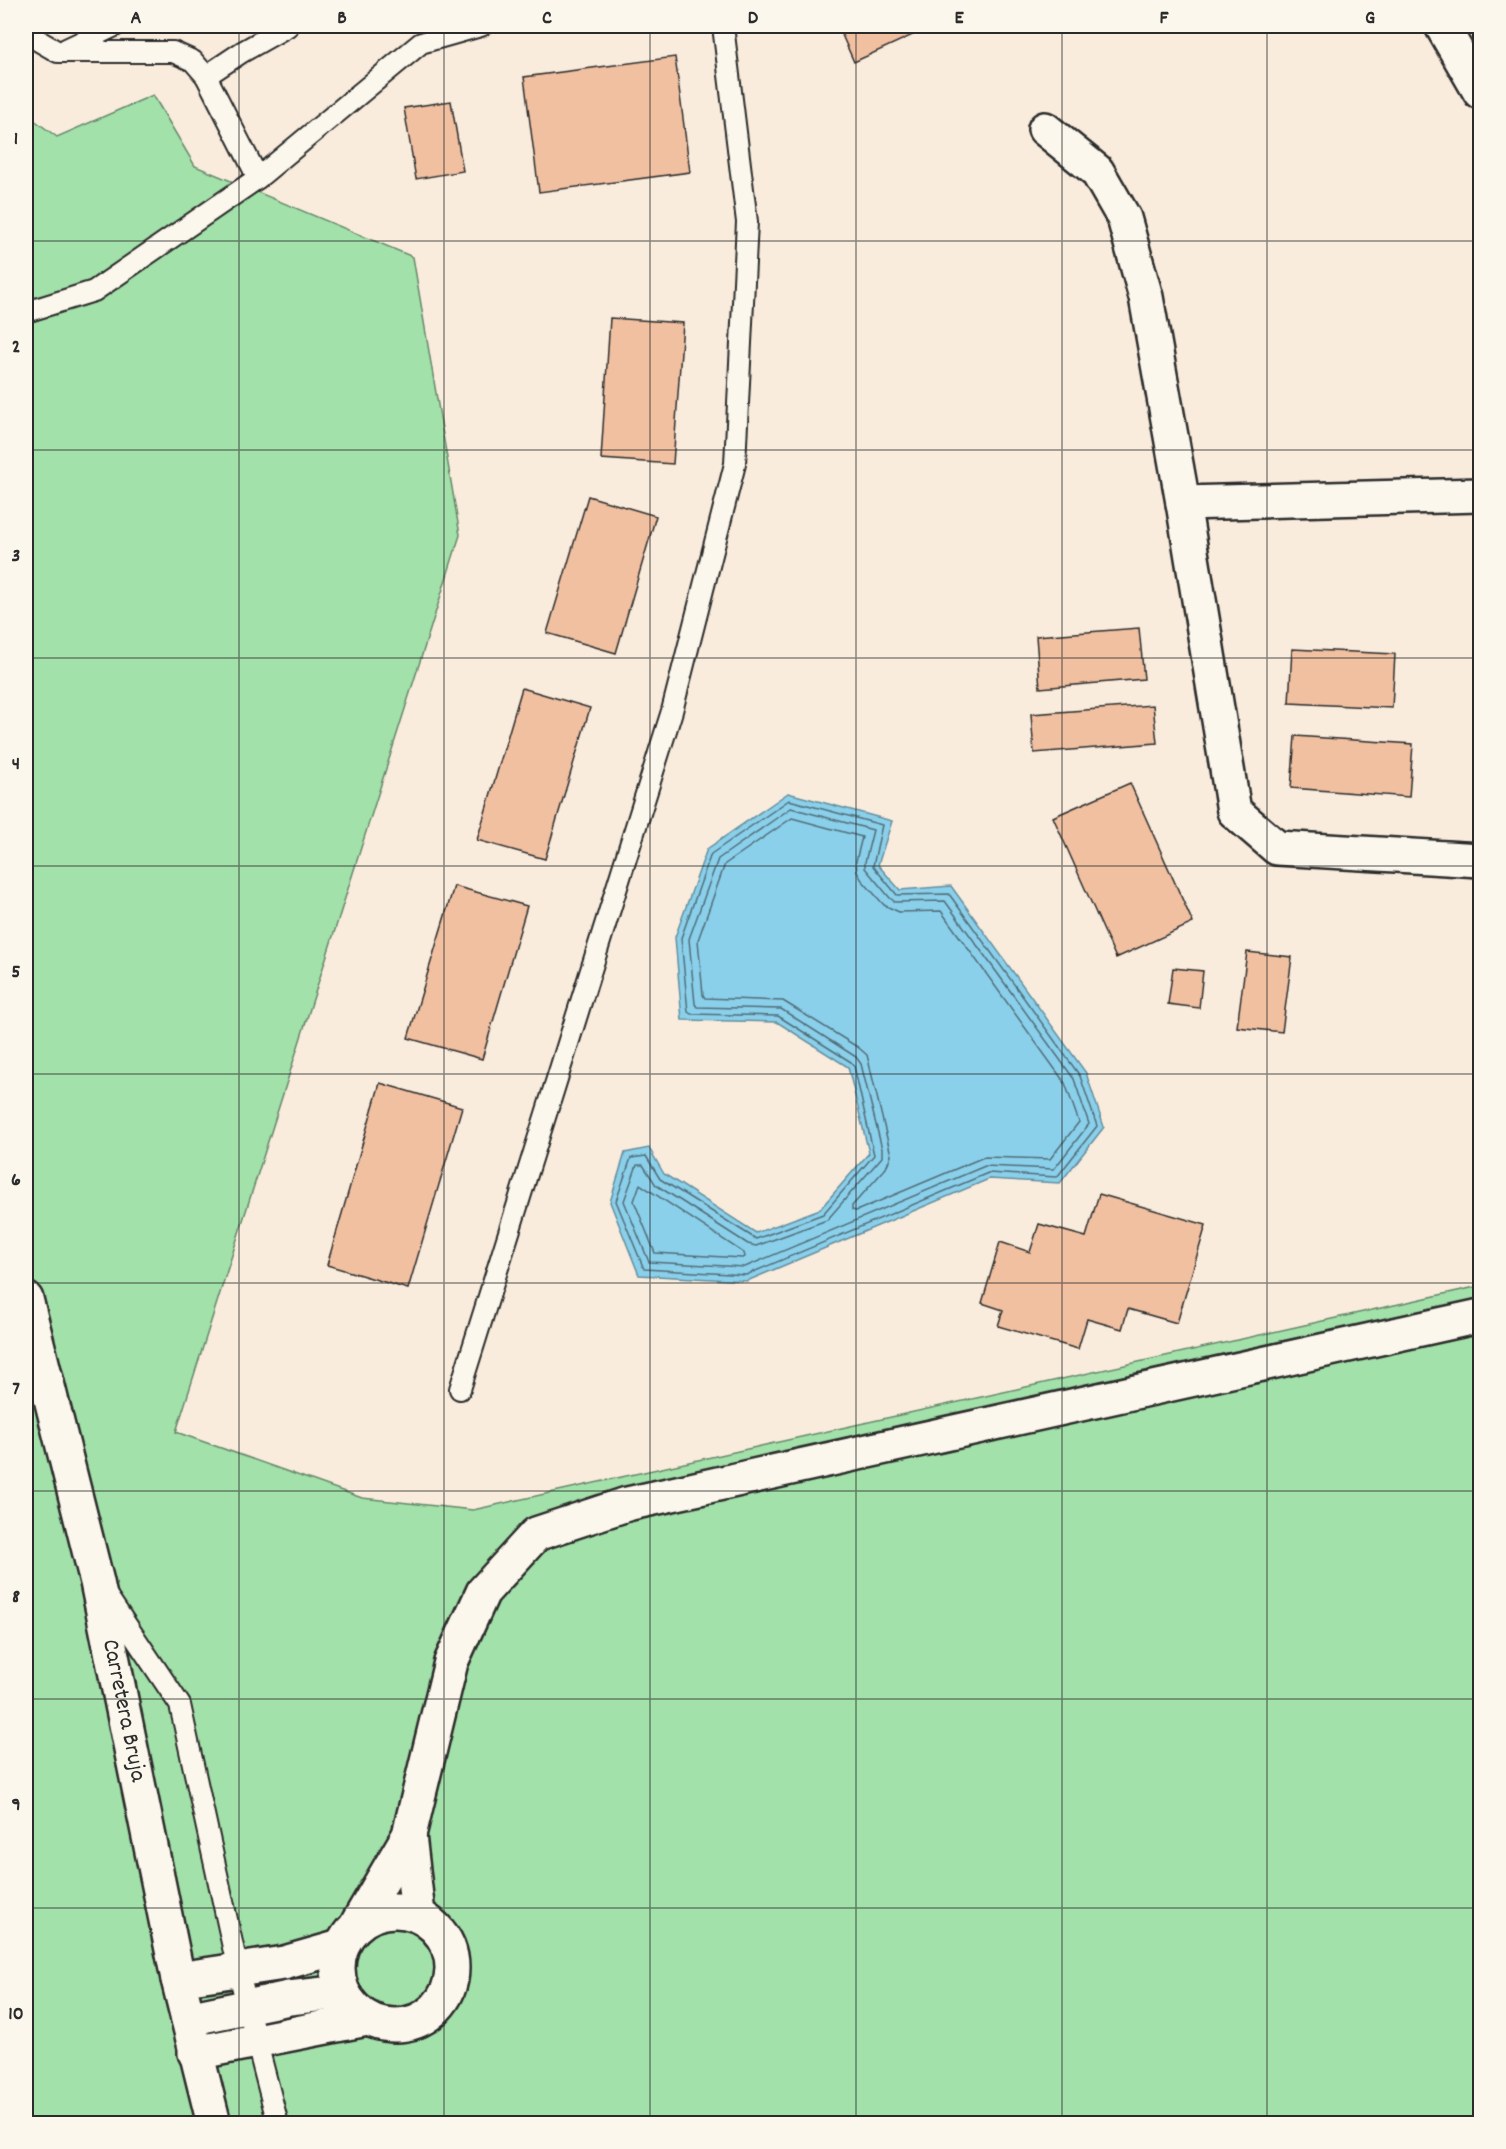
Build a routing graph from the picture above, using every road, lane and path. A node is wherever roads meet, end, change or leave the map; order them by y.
1 (30, 26) edge
2 (115, 26) edge
3 (288, 26) edge
4 (481, 26) edge
5 (723, 26) edge
6 (1442, 26) edge
7 (58, 52) junction
8 (206, 76) junction
9 (1480, 92) edge
10 (1045, 129) dead end
11 (258, 178) junction
12 (26, 312) edge
13 (1480, 495) edge
14 (1183, 502) junction
15 (1480, 860) edge
16 (26, 1299) edge
17 (1480, 1316) edge
18 (460, 1389) dead end
19 (97, 1582) junction
20 (409, 1835) junction
21 (418, 1914) junction
22 (349, 1935) junction
23 (238, 1970) junction
24 (178, 1979) junction
25 (342, 1992) junction
26 (248, 2006) junction
27 (188, 2019) junction
28 (367, 2019) junction
29 (256, 2040) junction
30 (195, 2053) junction
31 (214, 2124) edge
32 (278, 2124) edge

1 - 7 lane
2 - 7 lane
3 - 8 lane
4 - 11 lane
5 - 18 lane
6 - 9 street
7 - 8 lane
8 - 11 lane
10 - 14 street
11 - 12 lane
13 - 14 street
14 - 15 street
16 - 19 street, Carretera Bruja
17 - 20 street
19 - 23 lane
19 - 24 street, Carretera Bruja
20 - 21 street
20 - 22 street
21 - 22 street
21 - 28 street
22 - 23 street
22 - 25 street
23 - 24 street
23 - 26 lane
24 - 27 street, Carretera Bruja
25 - 26 street
25 - 28 street
26 - 27 street
26 - 29 lane
27 - 30 street, Carretera Bruja
28 - 29 street
29 - 30 street
29 - 32 lane
30 - 31 street, Carretera Bruja

